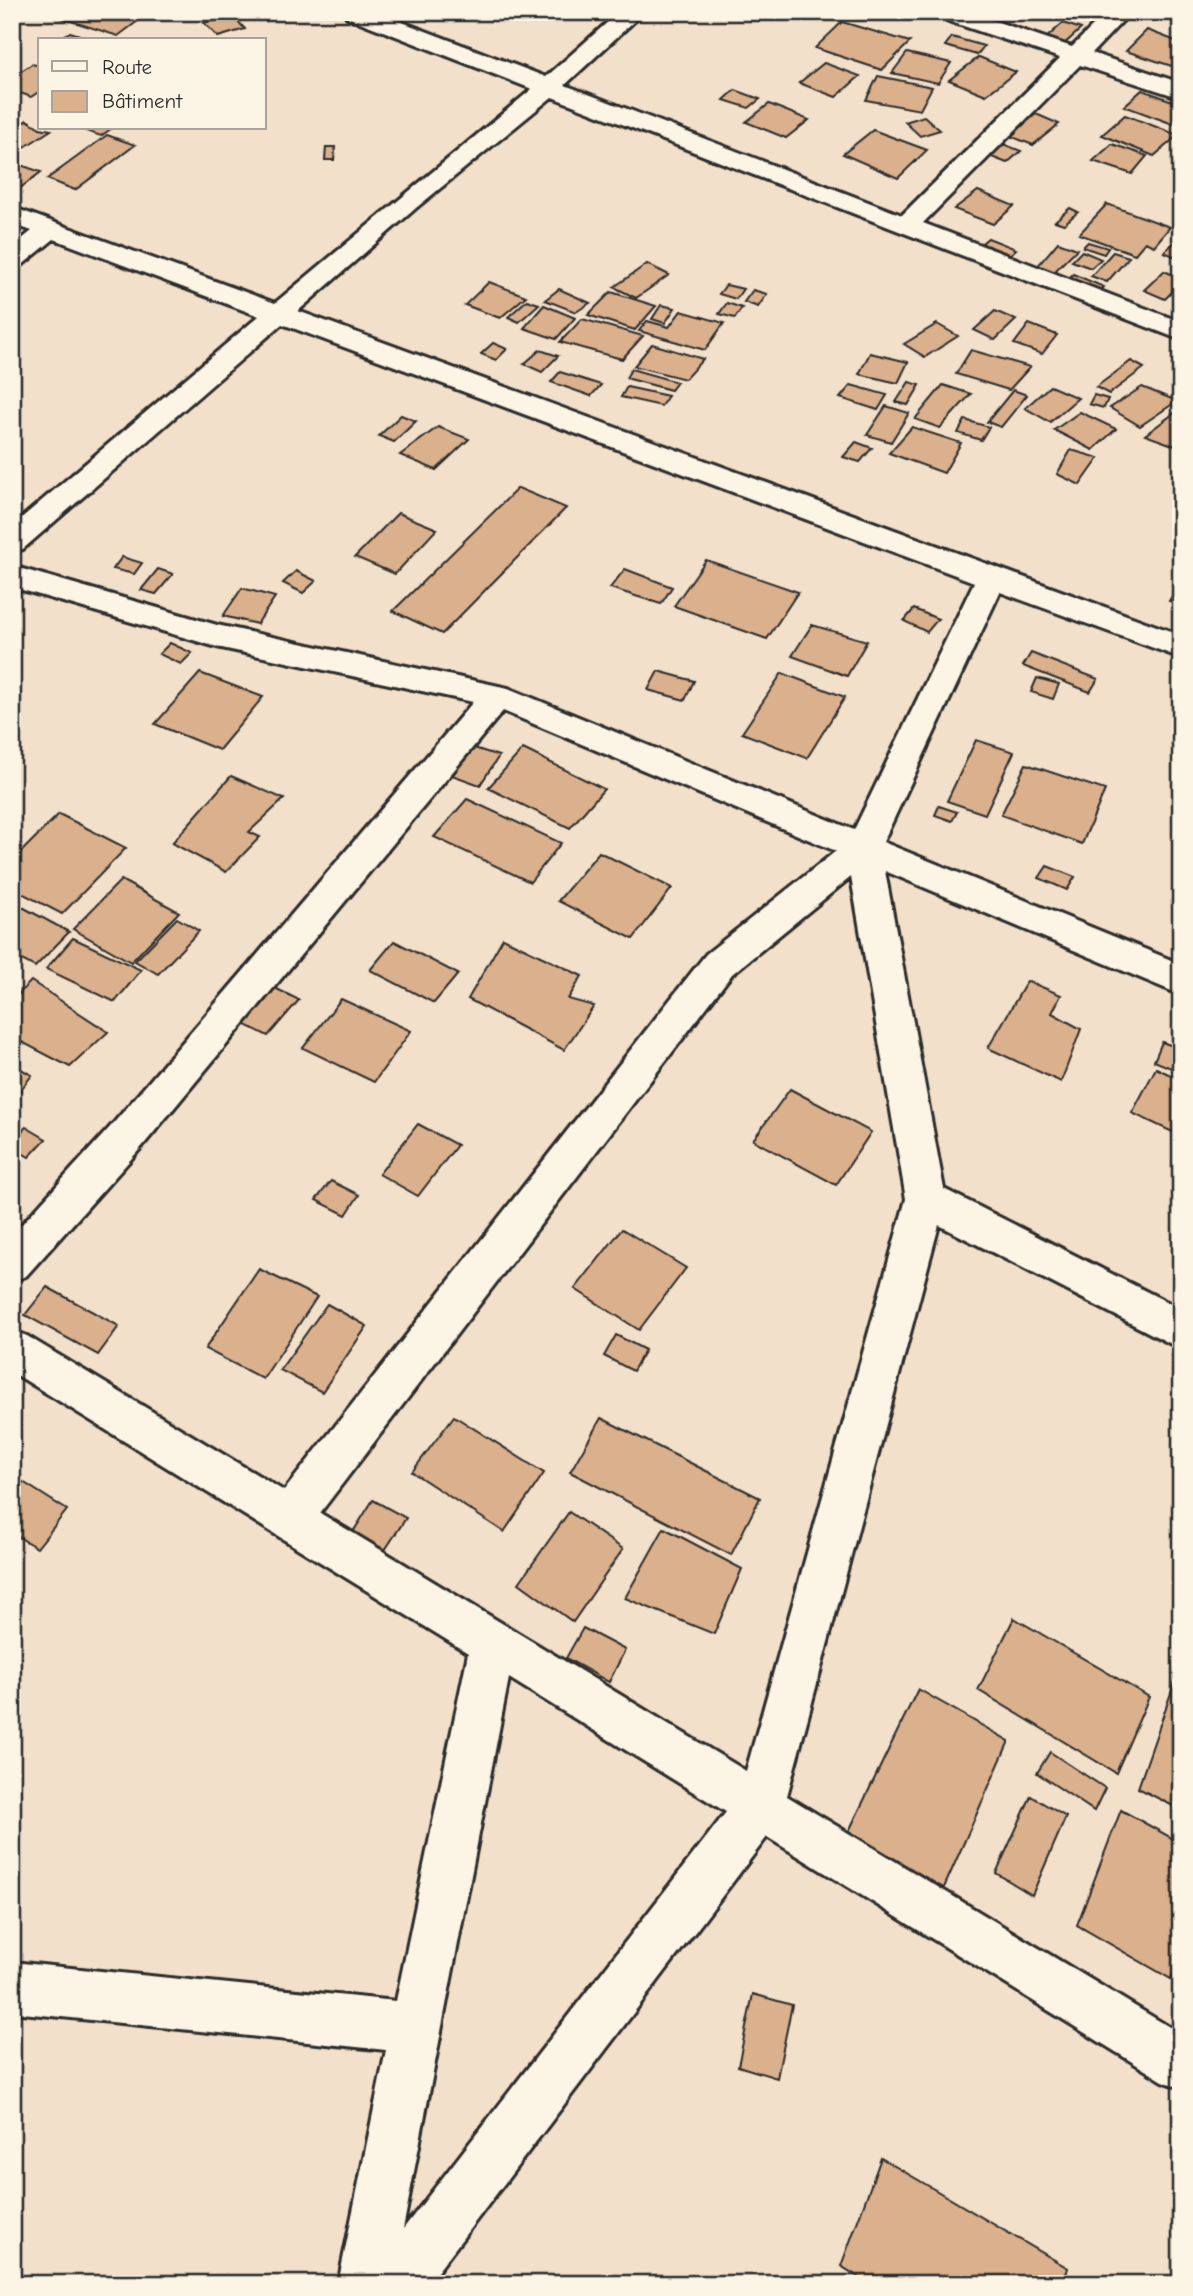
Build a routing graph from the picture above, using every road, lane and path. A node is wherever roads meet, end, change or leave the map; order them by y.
1 (633, 12) edge
2 (944, 12) edge
3 (1120, 12) edge
4 (362, 14) edge
5 (1075, 57) junction
6 (548, 88) junction
7 (1181, 91) edge
8 (12, 215) edge
9 (906, 226) junction
10 (51, 229) junction
11 (12, 260) edge
12 (279, 314) junction
13 (1181, 332) edge
14 (12, 542) edge
15 (12, 576) edge
16 (992, 577) junction
17 (1181, 647) edge
18 (497, 696) junction
19 (863, 848) junction
20 (1181, 980) edge
21 (926, 1199) junction
22 (12, 1263) edge
23 (1181, 1330) edge
24 (12, 1349) edge
25 (289, 1519) junction
26 (493, 1643) junction
27 (760, 1807) junction
28 (12, 1987) edge
29 (416, 2028) junction
30 (1181, 2063) edge
31 (365, 2284) edge
32 (394, 2284) edge

1 - 6 street
2 - 5 street
3 - 5 street
4 - 6 street
5 - 7 street
5 - 9 street
6 - 9 street
6 - 12 street
8 - 10 street
9 - 13 street
10 - 11 street
10 - 12 street
12 - 14 street
12 - 16 street
15 - 18 street
16 - 17 street
16 - 19 street
18 - 19 street
18 - 22 street
19 - 20 street
19 - 21 street
19 - 25 street
21 - 23 street
21 - 27 street
24 - 25 street
25 - 26 street
26 - 27 street
26 - 29 street
27 - 30 street
27 - 32 street
28 - 29 street
29 - 31 street

